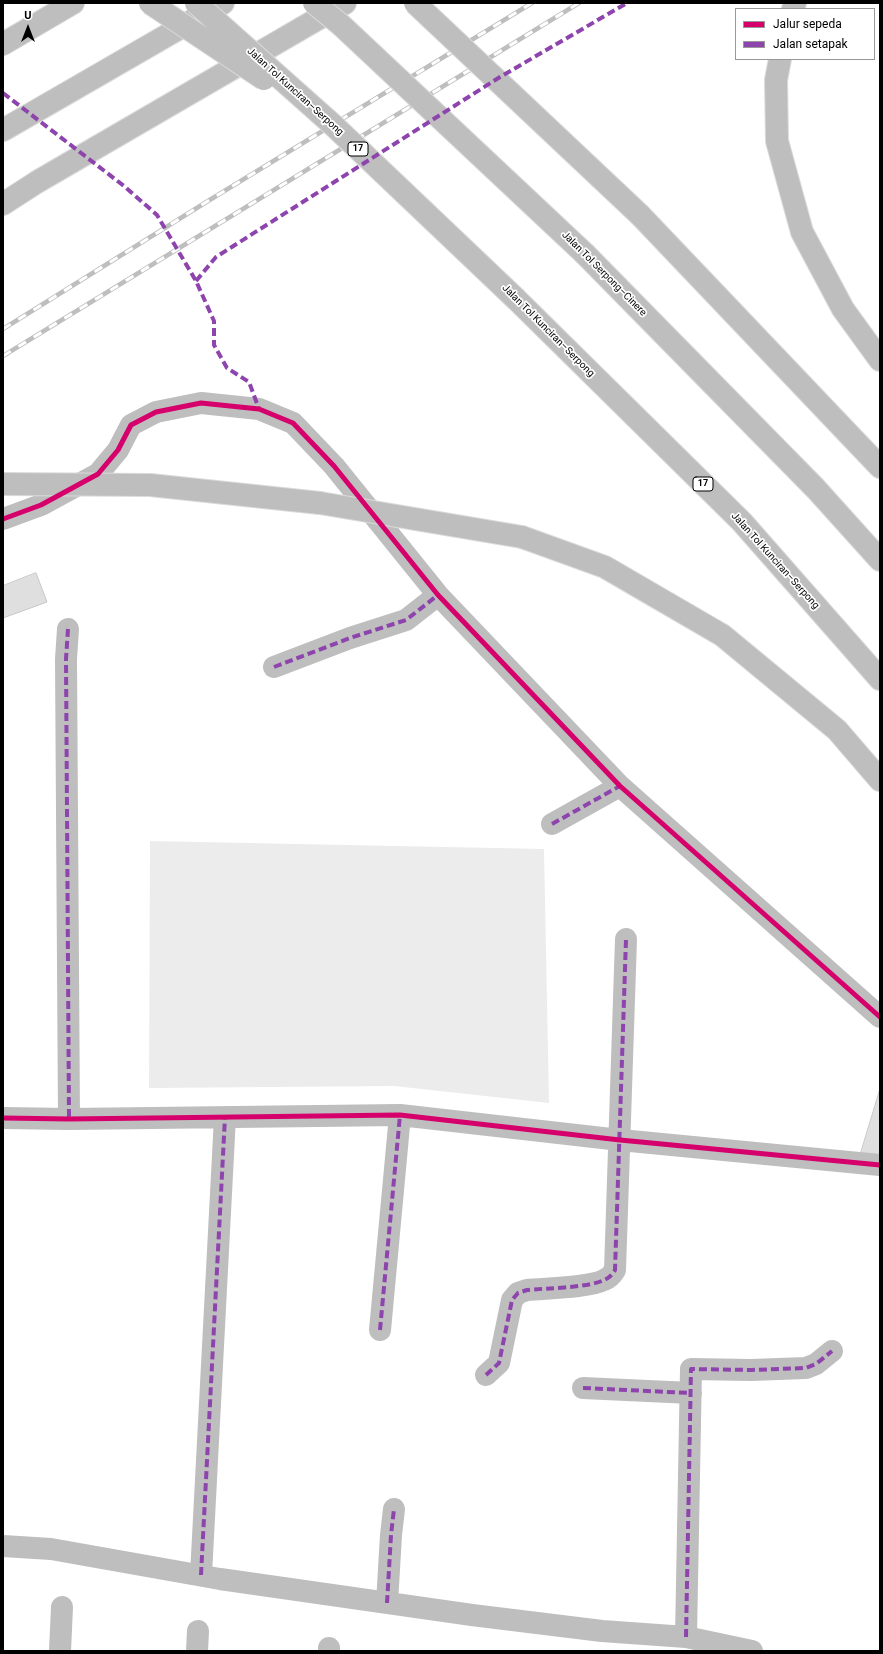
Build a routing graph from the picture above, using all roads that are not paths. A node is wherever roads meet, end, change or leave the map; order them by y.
1 (73, 3) edge
2 (150, 3) edge
3 (196, 3) edge
4 (223, 3) edge
5 (314, 3) edge
6 (345, 3) edge
7 (415, 3) edge
8 (3, 44) edge
9 (780, 60) edge
10 (333, 125) junction
11 (3, 130) edge
12 (3, 204) edge
13 (880, 360) edge
14 (880, 467) edge
15 (3, 484) edge
16 (3, 519) edge
17 (880, 560) edge
18 (438, 595) junction
19 (68, 629) dead end
20 (274, 667) dead end
21 (880, 679) edge
22 (880, 780) edge
23 (620, 786) junction
24 (552, 824) dead end
25 (626, 939) dead end
26 (880, 1017) edge
27 (400, 1115) junction
28 (225, 1117) junction
29 (3, 1118) edge
30 (68, 1119) junction
31 (620, 1140) junction
32 (880, 1165) edge
33 (380, 1330) dead end
34 (832, 1351) dead end
35 (486, 1375) dead end
36 (583, 1388) dead end
37 (691, 1393) junction
38 (394, 1508) dead end
39 (3, 1546) edge
40 (201, 1575) junction
41 (387, 1603) junction
42 (62, 1607) dead end
43 (686, 1637) junction
44 (60, 1651) edge
45 (752, 1651) edge

1 - 8 main road
2 - 10 main road, bridge
3 - 10 main road, Jalan Tol Kunciran–Serpong / 17, bridge
4 - 11 main road
5 - 17 main road, Jalan Tol Serpong–Cinere, bridge
6 - 12 main road
7 - 14 main road, bridge
9 - 13 main road
10 - 21 main road, Jalan Tol Kunciran–Serpong / 17, bridge
15 - 22 main road, bridge
16 - 18 main road
18 - 20 main road
18 - 23 main road
19 - 30 main road
23 - 24 main road
23 - 26 main road
25 - 31 main road
27 - 28 main road
27 - 31 main road
27 - 33 main road
28 - 30 main road
28 - 40 main road
29 - 30 main road
31 - 32 main road
31 - 35 main road
34 - 37 main road
36 - 37 main road
37 - 43 main road
38 - 41 main road
39 - 40 main road
40 - 41 main road
41 - 43 main road
42 - 44 main road
43 - 45 main road

